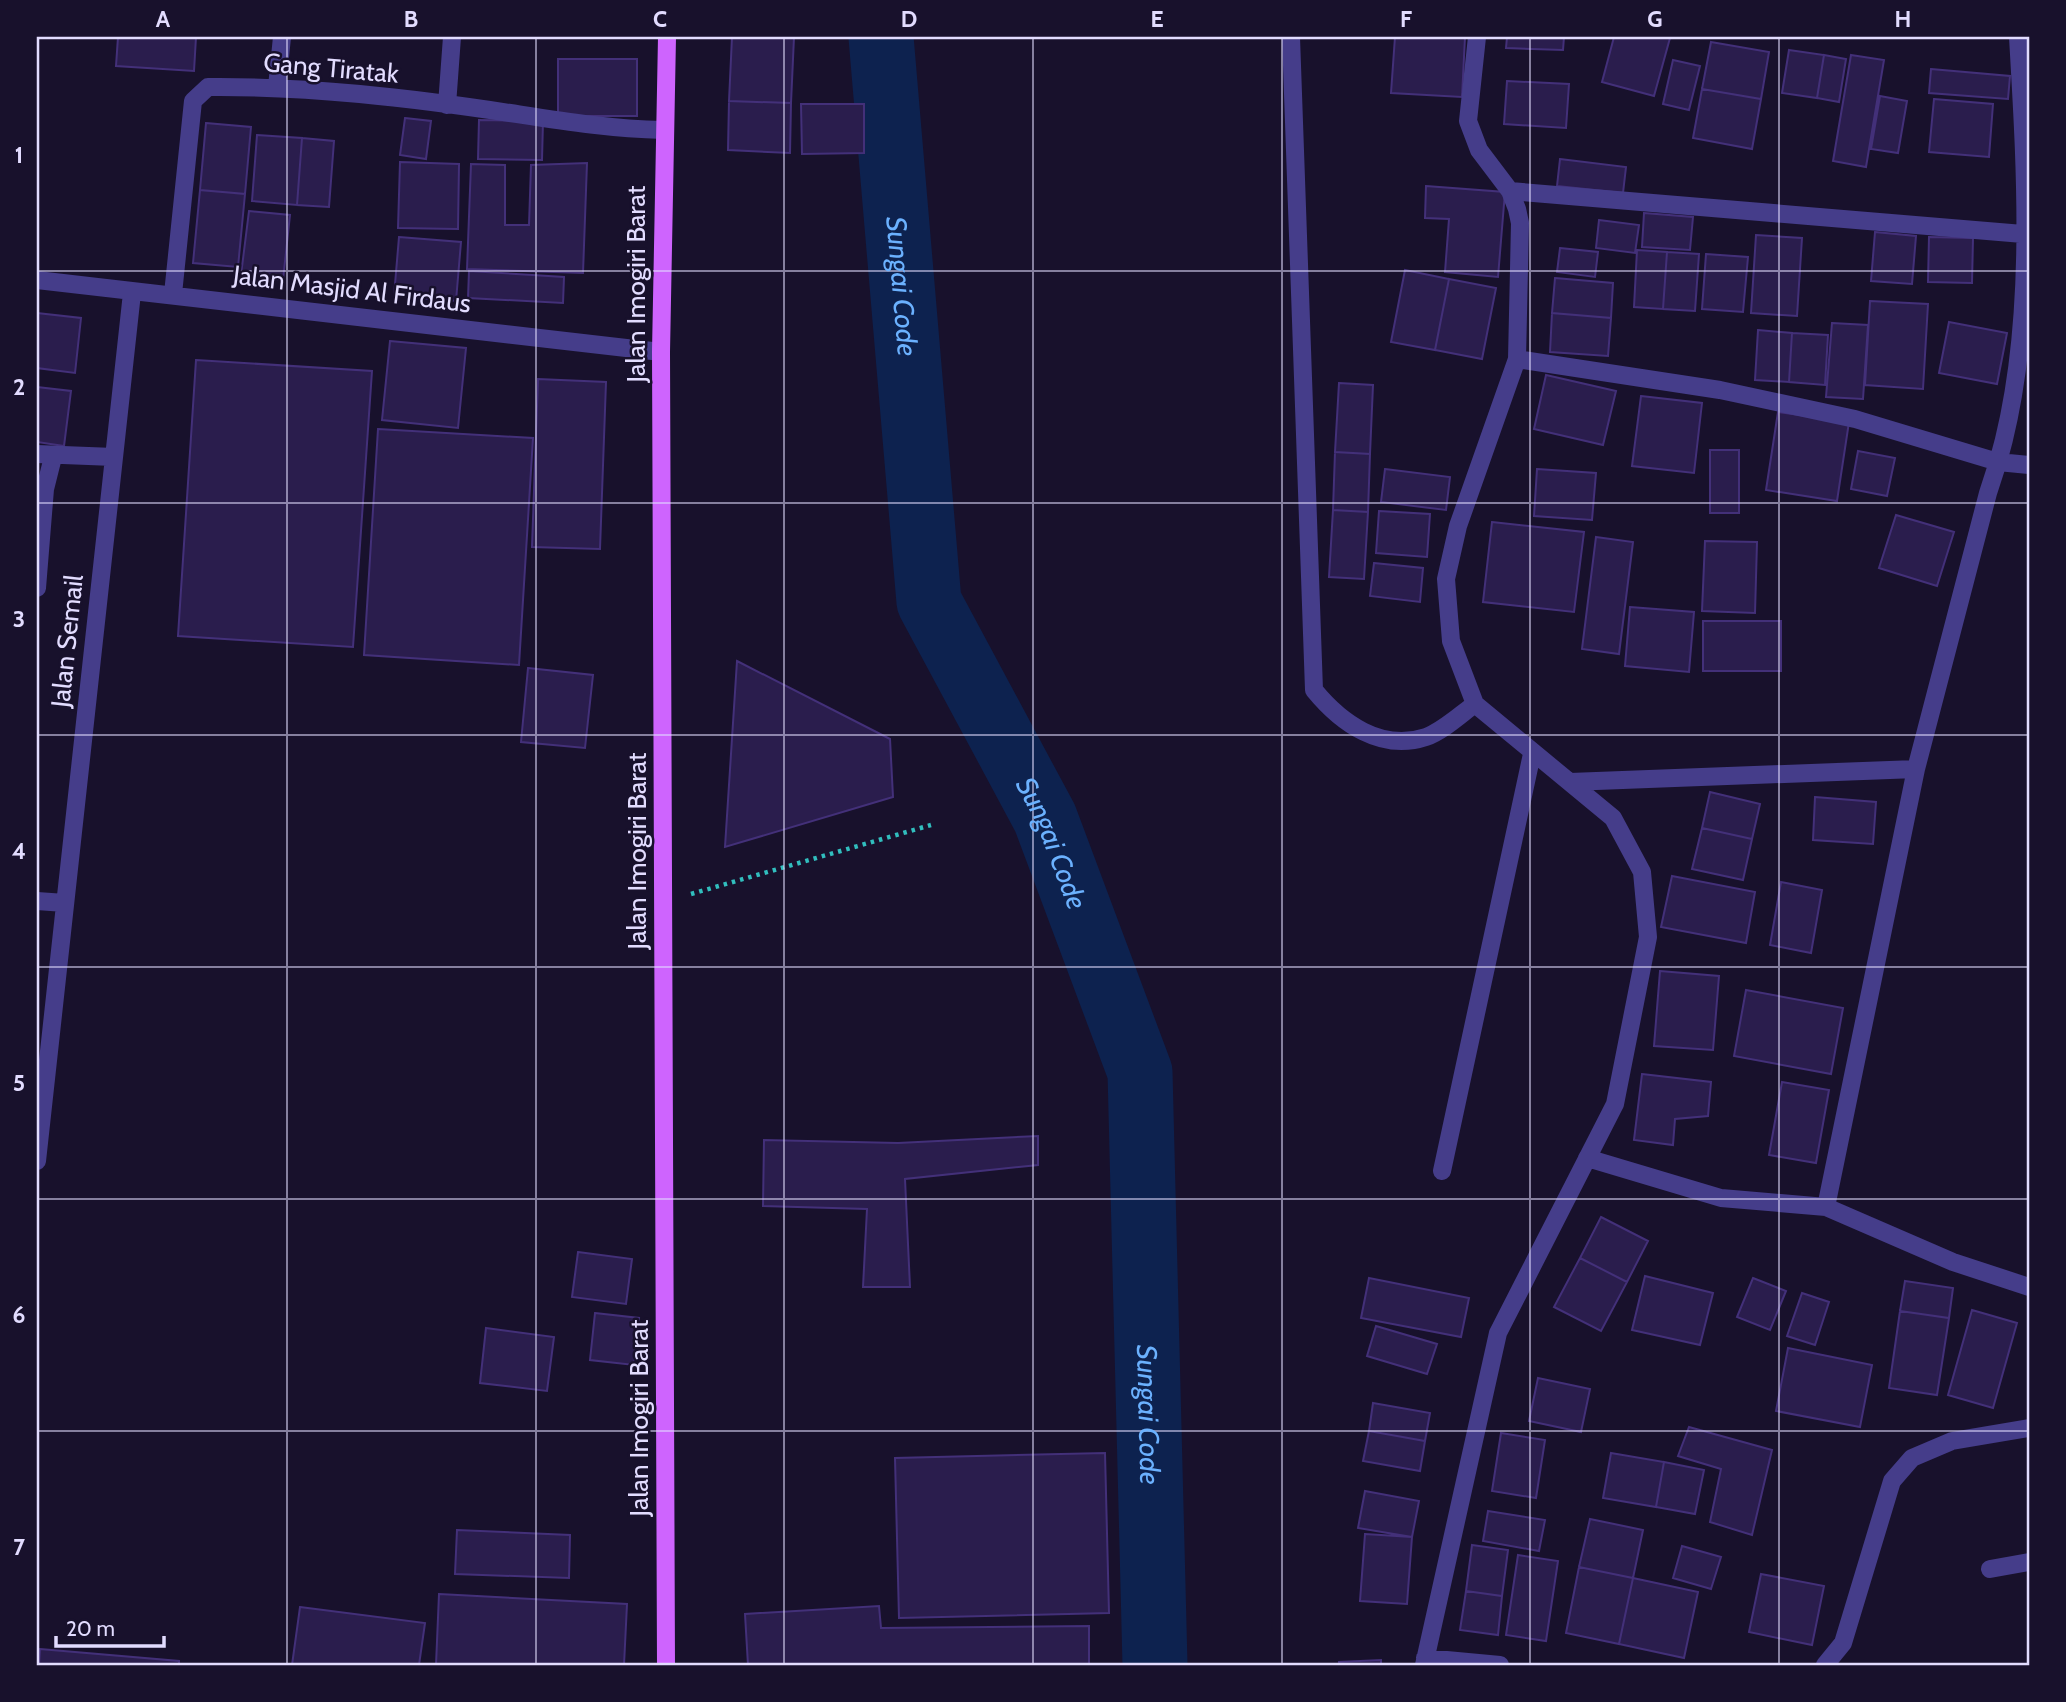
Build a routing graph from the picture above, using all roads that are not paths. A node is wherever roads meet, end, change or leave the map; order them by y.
1 (282, 37) edge
2 (452, 37) edge
3 (667, 37) edge
4 (1292, 37) edge
5 (1477, 37) edge
6 (2018, 37) edge
7 (277, 87) junction
8 (447, 105) junction
9 (663, 130) junction
10 (1510, 191) junction
11 (2024, 234) junction
12 (37, 280) edge
13 (132, 293) junction
14 (173, 294) junction
15 (661, 352) junction
16 (1517, 359) junction
17 (45, 455) edge
18 (114, 457) junction
19 (1998, 462) junction
20 (2029, 465) edge
21 (37, 588) edge
22 (1475, 704) junction
23 (1532, 754) junction
24 (1916, 769) junction
25 (1570, 782) junction
26 (37, 901) edge
27 (65, 903) junction
28 (43, 1049) edge
29 (1587, 1158) junction
30 (37, 1161) edge
31 (1442, 1171) dead end
32 (1826, 1207) junction
33 (2029, 1287) edge
34 (2029, 1427) edge
35 (2029, 1563) edge
36 (1990, 1569) dead end
37 (1425, 1661) edge
38 (666, 1665) edge
39 (1500, 1665) edge
40 (1825, 1665) edge

1 - 7 street
2 - 8 street
3 - 9 main road, Jalan Imogiri Barat
4 - 22 street
5 - 10 street
6 - 11 street
7 - 8 street, Gang Tiratak
7 - 14 street, Gang Tiratak
8 - 9 street, Gang Tiratak
9 - 15 main road, Jalan Imogiri Barat
10 - 11 street
10 - 16 street
11 - 19 street
12 - 13 street, Jalan Masjid Al Firdaus
13 - 14 street, Jalan Masjid Al Firdaus
13 - 18 street, Jalan Semail
14 - 15 street, Jalan Masjid Al Firdaus
15 - 38 main road, Jalan Imogiri Barat
16 - 19 street
16 - 22 street
17 - 18 street
17 - 21 street
18 - 27 street, Jalan Semail
19 - 20 street
19 - 24 street
22 - 23 street
23 - 25 street
23 - 31 street
24 - 25 street
24 - 32 street
25 - 29 street
26 - 27 street
27 - 28 street, Jalan Semail
28 - 30 street, Jalan Semail
29 - 32 street
29 - 37 street
32 - 33 street
34 - 40 street
35 - 36 street
37 - 39 street

